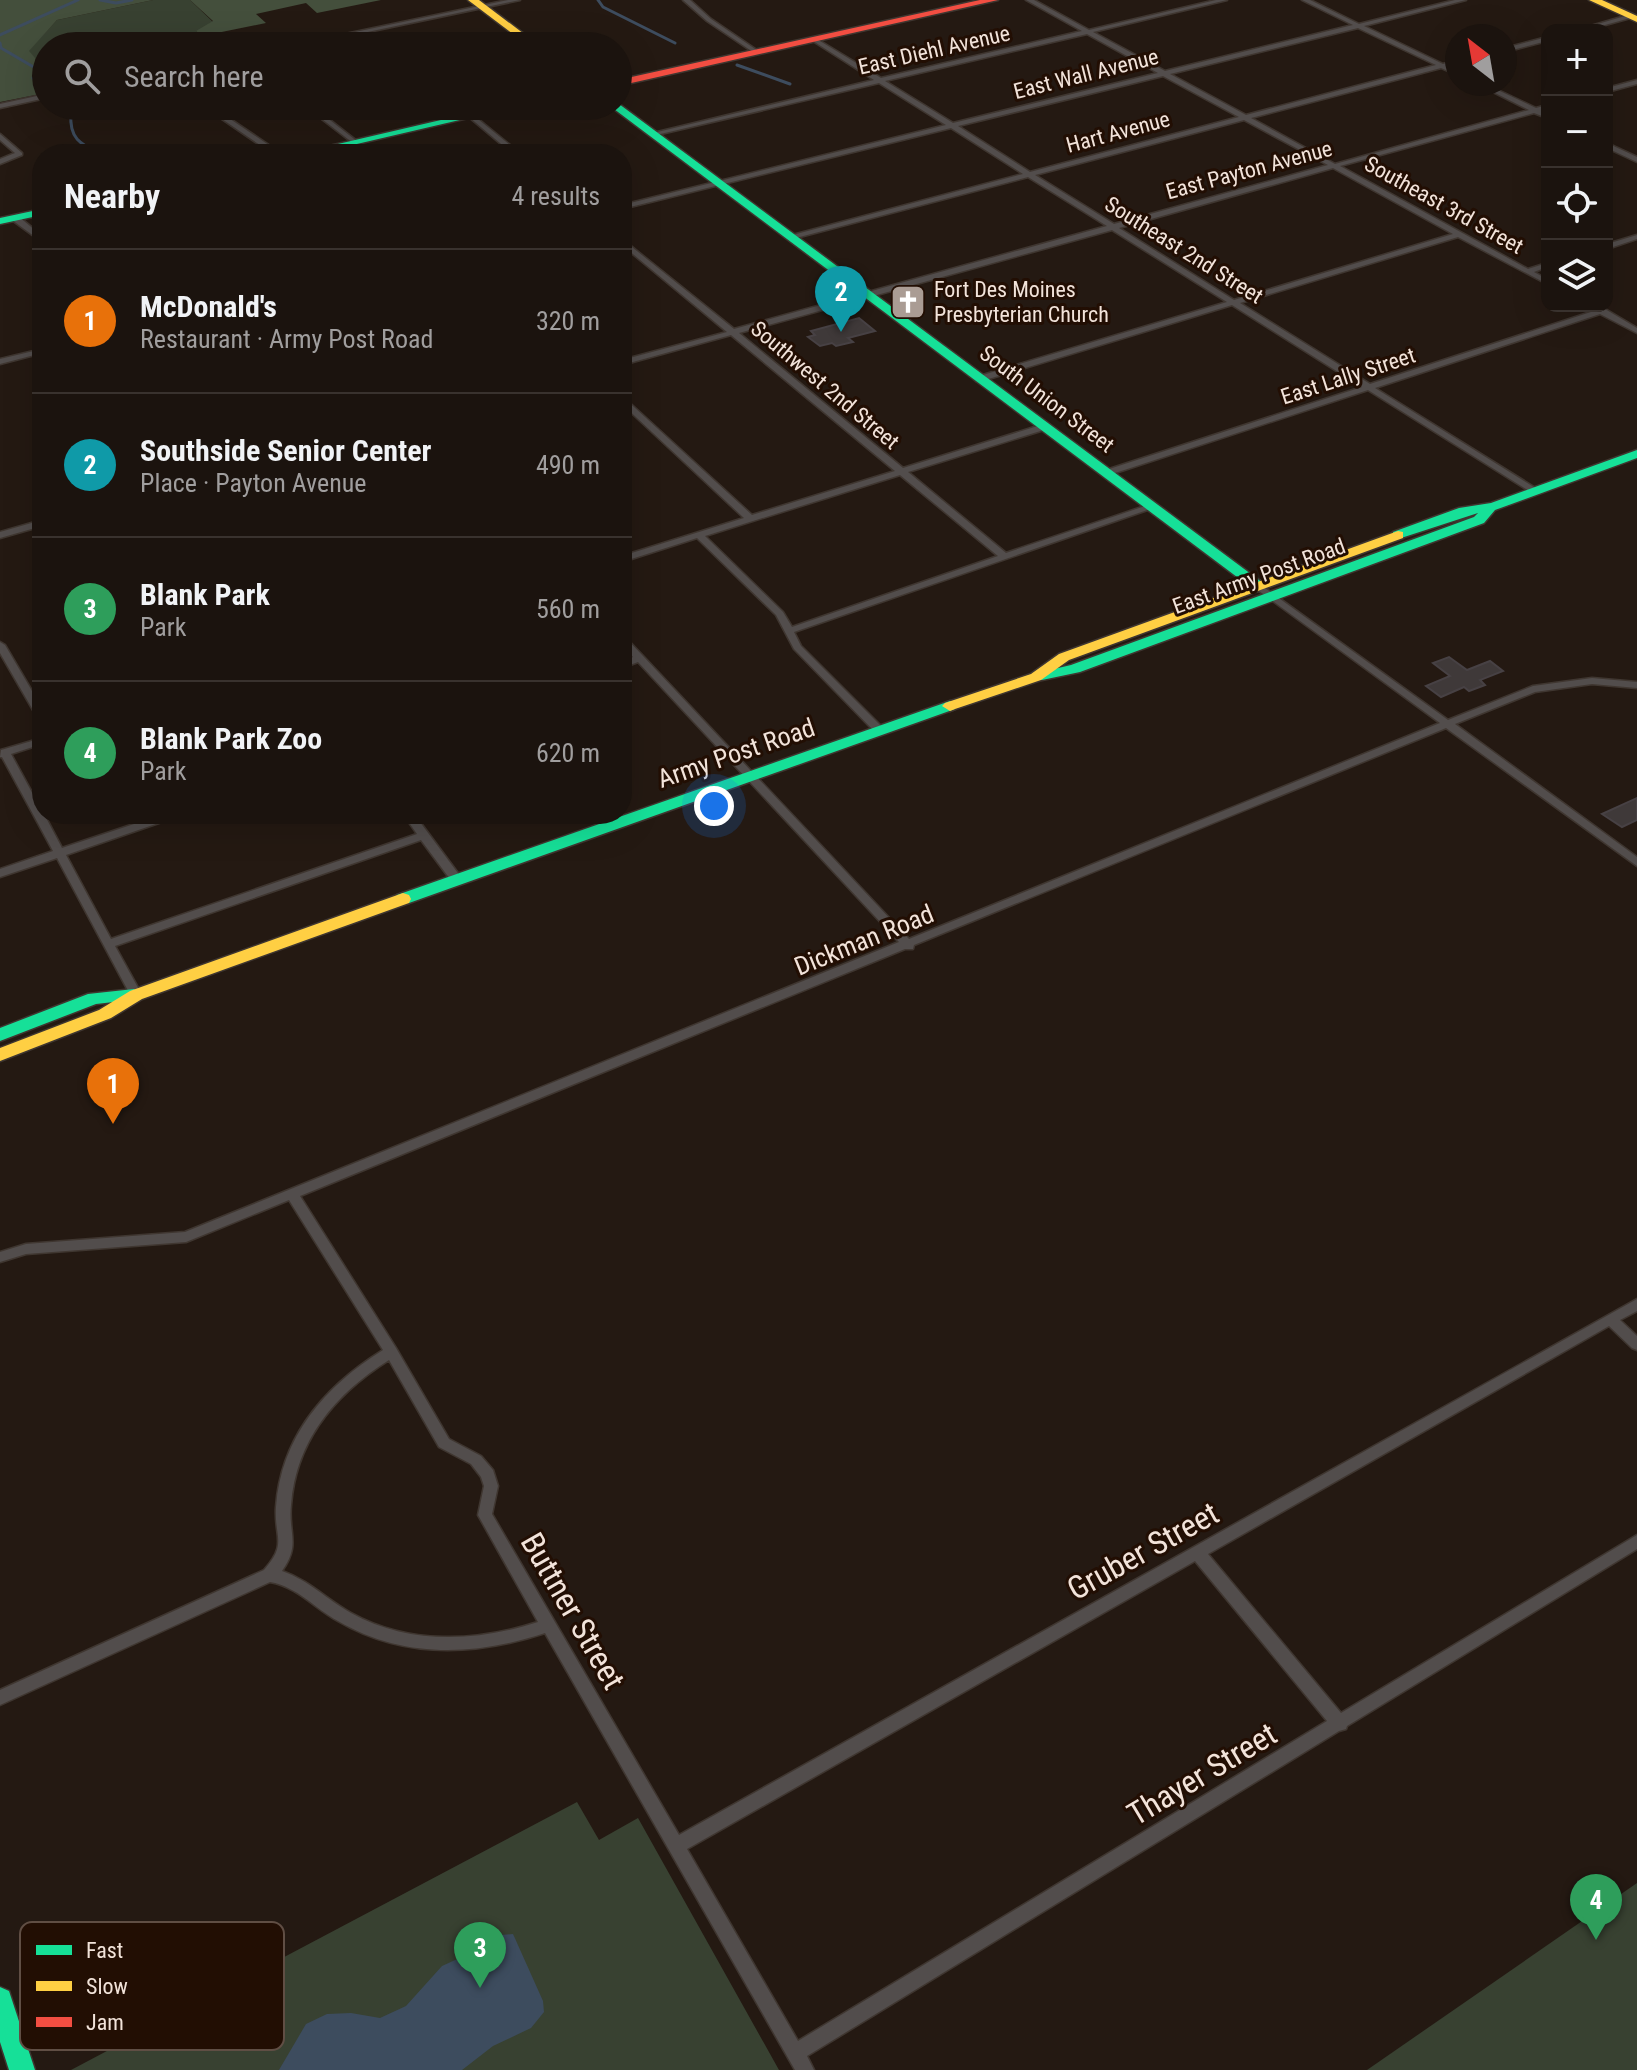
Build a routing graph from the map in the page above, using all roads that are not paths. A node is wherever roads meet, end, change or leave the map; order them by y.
1 (517, 0) edge
2 (686, 0) edge
3 (993, 0) edge
4 (1029, 0) edge
5 (1224, 0) edge
6 (1305, 0) edge
7 (1463, 0) edge
8 (1594, 0) edge
9 (478, 4) edge
10 (1634, 18) edge
11 (1607, 24) edge
12 (1358, 26) junction
13 (353, 32) edge
14 (516, 32) edge
15 (1088, 32) junction
16 (815, 40) junction
17 (1541, 41) edge
18 (1517, 47) edge
19 (758, 53) junction
20 (1445, 65) edge
21 (1442, 66) junction
22 (1445, 67) edge
23 (1164, 73) junction
24 (632, 80) edge
25 (881, 81) junction
26 (1637, 82) edge
27 (1613, 88) edge
28 (1505, 96) edge
29 (32, 99) edge
30 (0, 106) edge
31 (1541, 108) edge
32 (1535, 110) junction
33 (1541, 113) edge
34 (1246, 118) junction
35 (632, 119) edge
36 (227, 120) edge
37 (323, 120) edge
38 (456, 120) edge
39 (476, 120) edge
40 (951, 126) junction
41 (652, 134) junction
42 (0, 136) edge
43 (263, 144) edge
44 (350, 144) edge
45 (364, 144) edge
46 (505, 144) edge
47 (1613, 148) edge
48 (1637, 160) edge
49 (0, 162) edge
50 (1334, 166) junction
51 (1027, 175) junction
52 (718, 183) junction
53 (632, 204) edge
54 (32, 214) edge
55 (8, 220) edge
56 (1113, 227) junction
57 (32, 234) edge
58 (1460, 234) junction
59 (789, 237) junction
60 (1637, 237) edge
61 (1613, 245) edge
62 (632, 249) edge
63 (1541, 267) edge
64 (1528, 271) junction
65 (1541, 279) edge
66 (867, 295) junction
67 (1235, 302) junction
68 (1599, 312) edge
69 (1604, 312) edge
70 (1637, 331) edge
71 (733, 332) junction
72 (32, 354) edge
73 (632, 360) edge
74 (0, 362) edge
75 (979, 379) junction
76 (1372, 387) junction
77 (632, 408) edge
78 (1044, 427) junction
79 (1637, 454) edge
80 (902, 472) junction
81 (1106, 473) junction
82 (1534, 491) junction
83 (1151, 507) junction
84 (751, 519) junction
85 (32, 526) edge
86 (0, 535) edge
87 (699, 535) junction
88 (632, 556) edge
89 (1005, 557) junction
90 (1266, 592) junction
91 (789, 631) junction
92 (0, 645) edge
93 (632, 650) edge
94 (640, 658) junction
95 (632, 661) edge
96 (1637, 685) edge
97 (32, 700) edge
98 (1450, 724) junction
99 (880, 731) junction
100 (32, 744) edge
101 (3, 753) edge
102 (749, 775) junction
103 (32, 805) edge
104 (632, 817) edge
105 (43, 824) edge
106 (145, 824) edge
107 (416, 824) edge
108 (613, 824) edge
109 (424, 835) junction
110 (59, 853) junction
111 (1637, 862) edge
112 (0, 873) edge
113 (457, 880) junction
114 (108, 944) junction
115 (909, 946) junction
116 (136, 995) junction
117 (0, 1035) edge
118 (0, 1055) edge
119 (293, 1196) junction
120 (0, 1257) edge
121 (1637, 1304) edge
122 (1610, 1319) junction
123 (1637, 1344) edge
124 (391, 1352) junction
125 (1637, 1541) edge
126 (1197, 1552) junction
127 (269, 1575) junction
128 (549, 1625) junction
129 (0, 1698) edge
130 (1340, 1724) junction
131 (676, 1846) junction
132 (0, 2000) edge
133 (795, 2053) junction
134 (22, 2070) edge
135 (805, 2070) edge

1 - 9 street
2 - 19 street
3 - 16 street
4 - 15 street, Southeast 3rd Street
5 - 15 street, East Diehl Avenue
6 - 12 street
7 - 12 street, East Wall Avenue
8 - 10 street
9 - 13 street
9 - 14 street
10 - 11 street
12 - 21 street
12 - 23 street, East Wall Avenue
15 - 23 street, Southeast 3rd Street
15 - 25 street, East Diehl Avenue
16 - 19 street
16 - 25 street, Southeast 2nd Street
17 - 18 street
19 - 24 street
20 - 21 street, Hart Avenue
21 - 22 street
21 - 34 street, Hart Avenue
23 - 34 street, Southeast 3rd Street
23 - 40 street, East Wall Avenue
25 - 40 street, Southeast 2nd Street
25 - 41 street, East Diehl Avenue
26 - 27 street
28 - 32 street
29 - 30 street
31 - 32 street, East Payton Avenue
32 - 33 street
32 - 50 street, East Payton Avenue
34 - 50 street, Southeast 3rd Street
34 - 51 street, Hart Avenue
35 - 41 street, South Union Street
36 - 43 street
37 - 44 street
38 - 45 street
39 - 46 street
40 - 51 street, Southeast 2nd Street
40 - 52 street, East Wall Avenue
41 - 52 street, South Union Street
42 - 49 street
47 - 48 street
50 - 56 street, East Payton Avenue
50 - 58 street, Southeast 3rd Street
51 - 56 street, Southeast 2nd Street
51 - 59 street, Hart Avenue
52 - 53 street, East Wall Avenue
52 - 59 street, South Union Street
54 - 55 street
55 - 57 street
56 - 66 street, East Payton Avenue
56 - 67 street, Southeast 2nd Street
58 - 64 street, Southeast 3rd Street
58 - 67 street
59 - 66 street, South Union Street
60 - 61 street
62 - 71 street, Southwest 2nd Street
63 - 64 street
64 - 65 street, Southeast 3rd Street
66 - 71 street, East Payton Avenue
66 - 75 street, South Union Street
67 - 75 street
67 - 76 street, Southeast 2nd Street
68 - 76 street, East Lally Street
69 - 70 street
71 - 73 street, East Payton Avenue
71 - 80 street, Southwest 2nd Street
72 - 74 street
75 - 78 street, South Union Street
76 - 81 street, East Lally Street
76 - 82 street, Southeast 2nd Street
77 - 84 street
78 - 80 street
78 - 81 street, South Union Street
79 - 82 street, East Army Post Road
80 - 84 street
80 - 89 street, Southwest 2nd Street
81 - 83 street, South Union Street
82 - 90 street, East Army Post Road
83 - 89 street
83 - 90 street, South Union Street
84 - 87 street
85 - 86 street
87 - 88 street
87 - 91 street
89 - 91 street
90 - 98 street
90 - 99 street, Army Post Road
91 - 99 street
92 - 97 street
93 - 94 street
94 - 95 street
94 - 102 street
96 - 98 street, Dickman Road
98 - 111 street
98 - 115 street, Dickman Road
99 - 102 street, Army Post Road
100 - 101 street
101 - 103 street
102 - 104 street, Army Post Road
102 - 115 street
105 - 110 street
106 - 110 street
107 - 109 street
108 - 113 street, Army Post Road
109 - 113 street
109 - 114 street
110 - 112 street
110 - 114 street
113 - 116 street, Army Post Road
114 - 116 street
115 - 119 street, Dickman Road
116 - 117 street, Army Post Road
116 - 118 street, Army Post Road
119 - 120 street, Dickman Road
119 - 124 street, Buttner Street
121 - 122 street, Gruber Street
122 - 123 street
122 - 126 street, Gruber Street
124 - 127 street
124 - 128 street, Buttner Street
125 - 130 street, Thayer Street
126 - 130 street
126 - 131 street, Gruber Street
127 - 128 street
127 - 129 street
128 - 131 street, Buttner Street
130 - 133 street, Thayer Street
131 - 133 street, Buttner Street
132 - 134 street
133 - 135 street, Buttner Street

